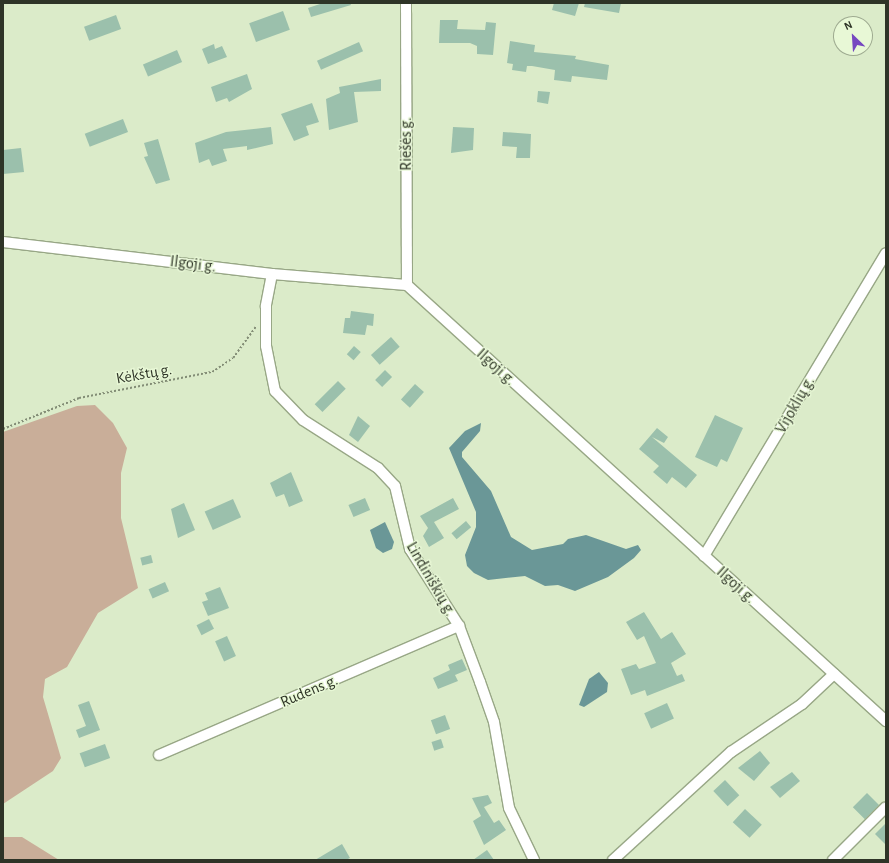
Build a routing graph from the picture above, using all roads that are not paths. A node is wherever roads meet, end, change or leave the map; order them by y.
1 (406, 3) edge
2 (3, 242) edge
3 (886, 253) edge
4 (272, 274) junction
5 (406, 285) junction
6 (704, 556) junction
7 (459, 626) junction
8 (834, 674) junction
9 (886, 721) edge
10 (159, 755) dead end
11 (884, 808) dead end
12 (534, 860) edge
13 (613, 860) edge
14 (833, 860) edge

1 - 5 street, Riešės g.
2 - 4 street, Ilgoji g.
3 - 6 street, Vijoklių g.
4 - 5 street, Ilgoji g.
4 - 7 street, Lindiniškių g.
5 - 6 street, Ilgoji g.
6 - 8 street, Ilgoji g.
7 - 10 street, Rudens g.
7 - 12 street, Lindiniškių g.
8 - 9 street, Ilgoji g.
8 - 13 street
11 - 14 street

